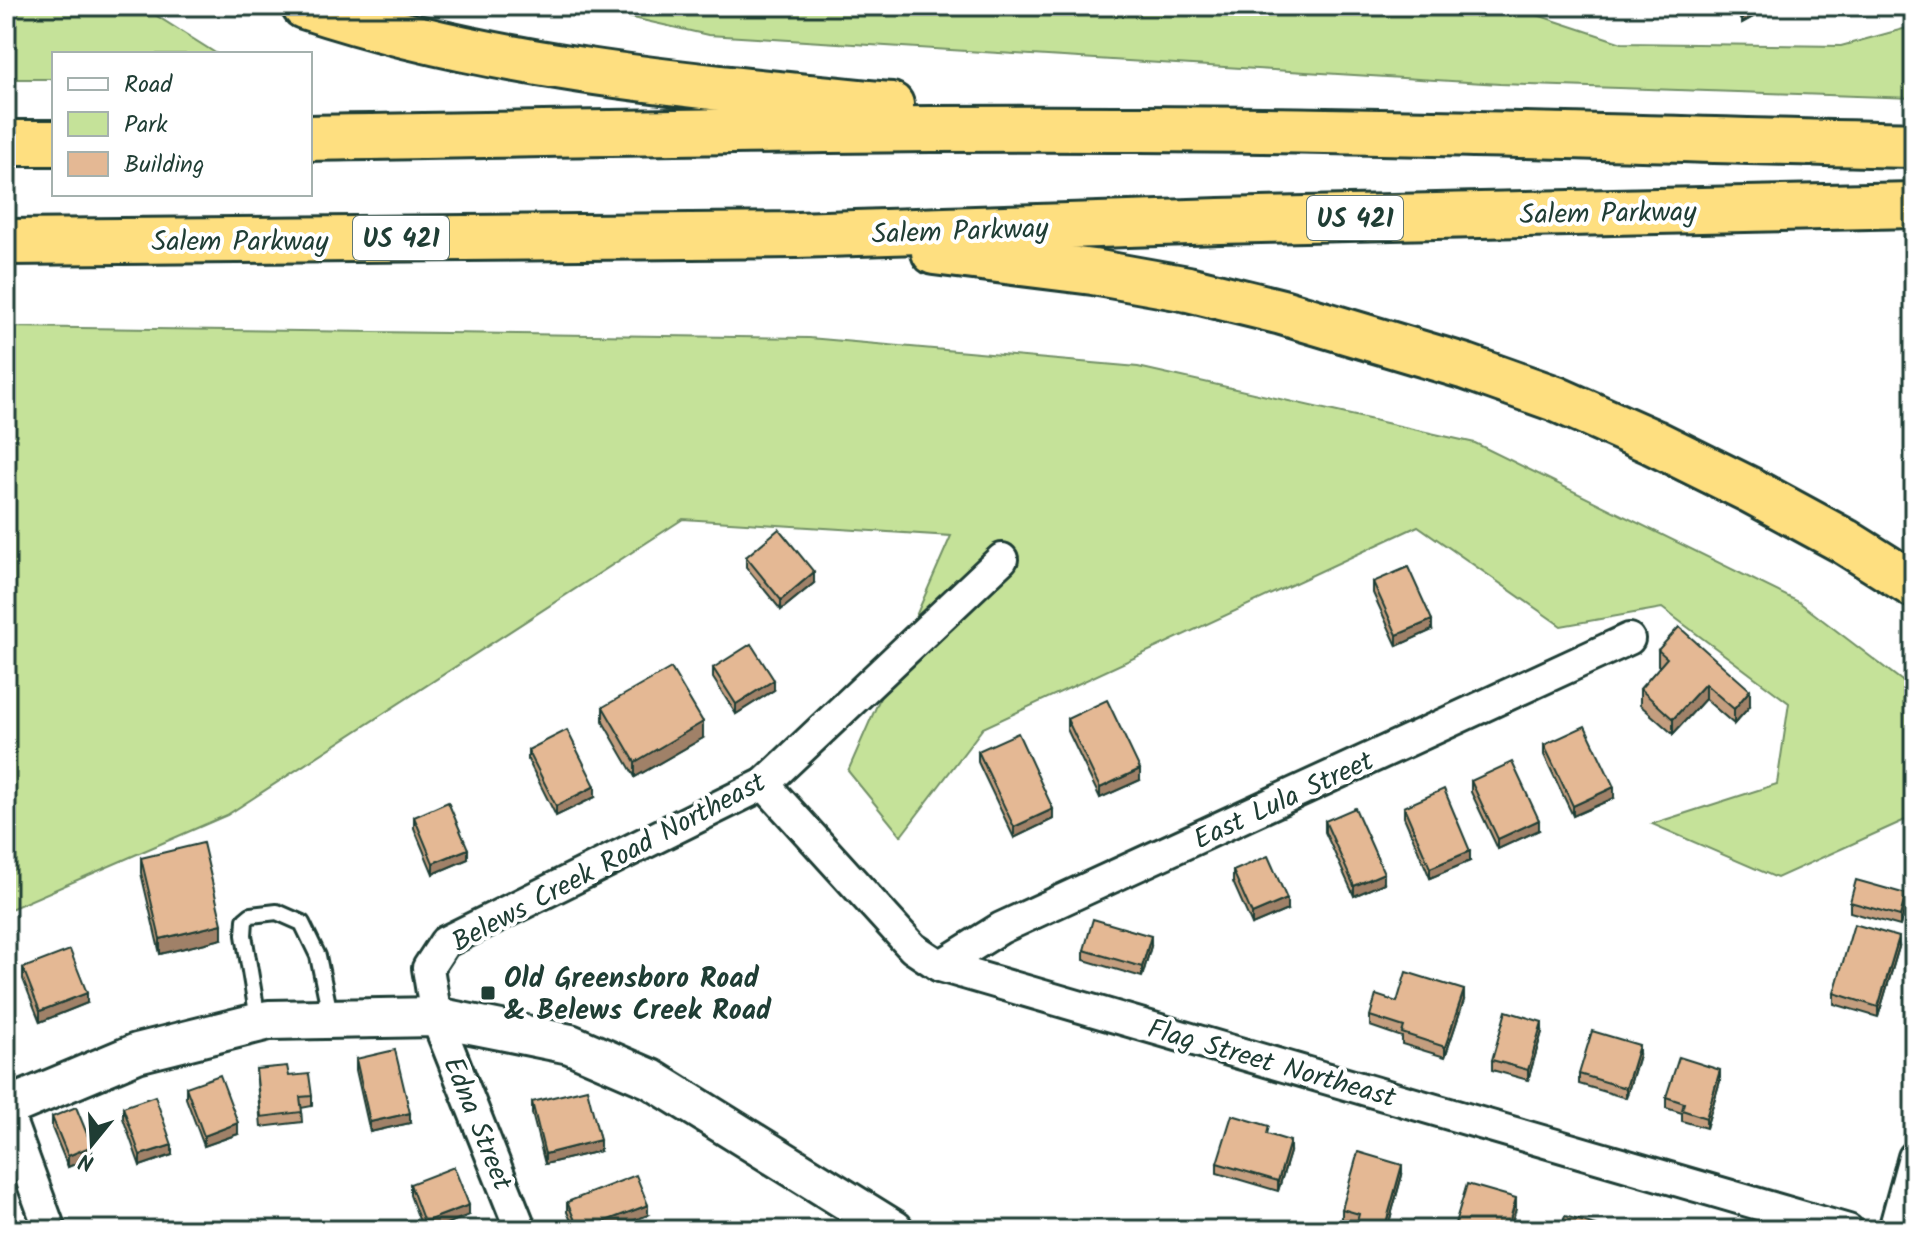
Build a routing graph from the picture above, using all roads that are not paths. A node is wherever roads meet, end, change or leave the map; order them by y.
1 (304, 6) edge
2 (1140, 129) junction
3 (312, 138) edge
4 (6, 143) edge
5 (52, 143) edge
6 (1914, 145) edge
7 (1914, 205) edge
8 (796, 235) junction
9 (6, 242) edge
10 (1002, 559) dead end
11 (1914, 585) edge
12 (1629, 639) dead end
13 (764, 784) junction
14 (940, 966) junction
15 (436, 1017) junction
16 (331, 1019) junction
17 (259, 1022) junction
18 (6, 1109) edge
19 (1914, 1157) edge
20 (50, 1230) edge
21 (521, 1230) edge
22 (894, 1230) edge
23 (1848, 1230) edge
24 (1894, 1230) edge

1 - 2 highway
2 - 3 highway
2 - 6 highway
4 - 5 highway
7 - 8 highway, Salem Parkway / US 421
8 - 9 highway, Salem Parkway / US 421
8 - 11 highway
10 - 13 street, Belews Creek Road Northeast
12 - 14 street, East Lula Street
13 - 14 street, Flag Street Northeast
13 - 15 street, Belews Creek Road Northeast
14 - 23 street, Flag Street Northeast
15 - 16 street
15 - 21 street, Edna Street
15 - 22 street
16 - 17 street
16 - 17 lane
17 - 18 street
18 - 20 street
19 - 24 street

